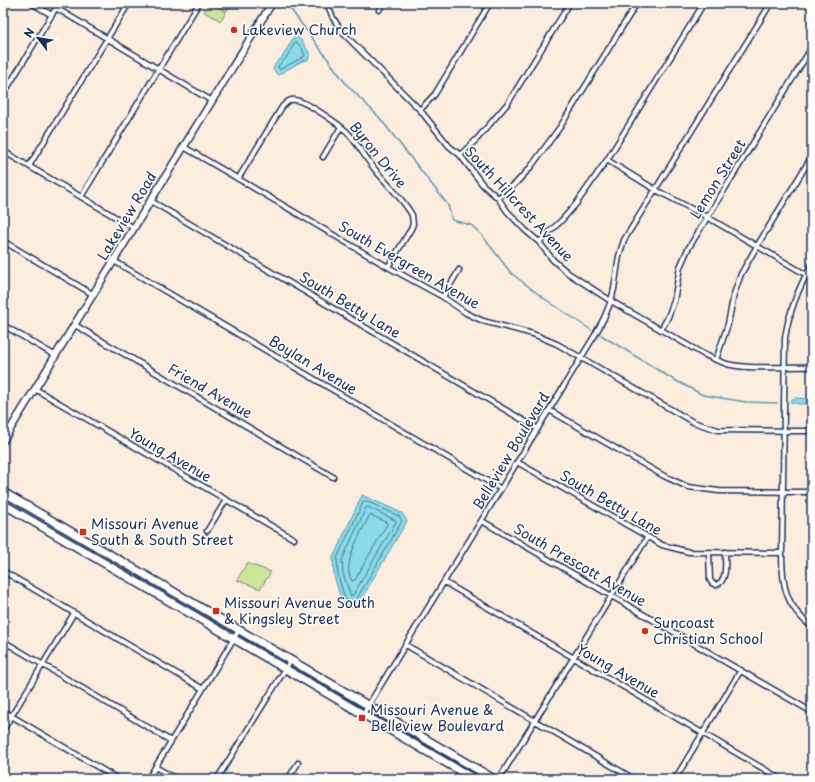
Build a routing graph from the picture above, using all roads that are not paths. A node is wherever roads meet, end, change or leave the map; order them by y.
1 (31, 3) edge
2 (59, 3) edge
3 (129, 3) edge
4 (199, 3) edge
5 (327, 3) edge
6 (384, 3) edge
7 (490, 3) edge
8 (570, 3) edge
9 (637, 3) edge
10 (704, 3) edge
11 (771, 3) edge
12 (271, 4) edge
13 (56, 8) junction
14 (379, 10) dead end
15 (52, 15) junction
16 (107, 39) junction
17 (812, 46) edge
18 (159, 70) junction
19 (3, 95) edge
20 (212, 101) junction
21 (420, 110) junction
22 (341, 127) junction
23 (184, 147) junction
24 (3, 151) edge
25 (460, 155) junction
26 (812, 156) edge
27 (323, 157) dead end
28 (608, 160) junction
29 (29, 166) junction
30 (238, 179) junction
31 (656, 190) junction
32 (81, 197) junction
33 (498, 198) junction
34 (151, 200) junction
35 (707, 217) junction
36 (134, 228) junction
37 (3, 241) edge
38 (538, 242) junction
39 (757, 246) junction
40 (114, 261) junction
41 (812, 264) edge
42 (388, 267) junction
43 (459, 270) dead end
44 (806, 275) junction
45 (812, 278) edge
46 (94, 295) junction
47 (443, 297) junction
48 (611, 301) junction
49 (3, 325) edge
50 (75, 325) junction
51 (661, 330) junction
52 (56, 356) junction
53 (581, 358) junction
54 (716, 360) junction
55 (785, 366) junction
56 (812, 367) edge
57 (36, 389) junction
58 (549, 410) junction
59 (538, 429) junction
60 (784, 431) junction
61 (812, 431) edge
62 (3, 441) edge
63 (517, 462) junction
64 (333, 477) dead end
65 (501, 489) junction
66 (3, 492) edge
67 (783, 492) junction
68 (812, 492) edge
69 (226, 500) junction
70 (3, 504) edge
71 (482, 521) junction
72 (207, 531) dead end
73 (647, 538) junction
74 (294, 539) dead end
75 (709, 552) junction
76 (725, 552) junction
77 (782, 553) junction
78 (3, 570) edge
79 (444, 582) junction
80 (612, 596) junction
81 (74, 613) junction
82 (812, 627) edge
83 (239, 630) junction
84 (234, 639) junction
85 (3, 641) edge
86 (406, 645) junction
87 (574, 658) junction
88 (291, 660) junction
89 (43, 664) junction
90 (285, 669) junction
91 (741, 670) junction
92 (203, 689) junction
93 (368, 705) junction
94 (3, 711) edge
95 (812, 712) edge
96 (363, 714) junction
97 (12, 716) junction
98 (535, 721) junction
99 (3, 730) edge
100 (703, 733) junction
101 (171, 741) junction
102 (298, 763) dead end
103 (155, 767) junction
104 (118, 779) edge
105 (148, 779) edge
106 (177, 779) edge
107 (217, 779) edge
108 (288, 779) edge
109 (474, 779) edge
110 (494, 779) edge
111 (499, 779) edge
112 (634, 779) edge
113 (675, 779) edge
114 (781, 779) edge

1 - 15 street
2 - 13 street
3 - 16 street
4 - 18 street
5 - 21 street, South Hillcrest Avenue
6 - 14 street
7 - 21 street
8 - 25 street
9 - 33 street
10 - 28 street
11 - 31 street, Belleview Boulevard
12 - 20 street, Lakeview Road
13 - 15 street
13 - 16 street
15 - 19 street
16 - 18 street
16 - 29 street
17 - 35 street, Lemon Street
18 - 20 street
18 - 32 street
20 - 23 street, Lakeview Road
21 - 25 street, South Hillcrest Avenue
22 - 27 street
22 - 30 street, Byron Drive
22 - 42 street, Byron Drive
23 - 30 street, South Evergreen Avenue
23 - 34 street, Lakeview Road
24 - 29 street
25 - 33 street, South Hillcrest Avenue
26 - 39 street
28 - 31 street
28 - 38 street
29 - 32 street
30 - 42 street, South Evergreen Avenue
31 - 35 street
31 - 48 street, Belleview Boulevard
32 - 36 street
33 - 38 street, South Hillcrest Avenue
34 - 36 street, Lakeview Road
34 - 59 street, South Betty Lane
35 - 39 street
35 - 51 street, Lemon Street
36 - 40 street, Lakeview Road
37 - 46 street
38 - 48 street, South Hillcrest Avenue
39 - 44 street
39 - 54 street
40 - 46 street, Lakeview Road
40 - 65 street, Boylan Avenue
41 - 44 street
42 - 47 street, South Evergreen Avenue
43 - 47 street
44 - 45 street
44 - 55 street
46 - 50 street, Lakeview Road
47 - 53 street, South Evergreen Avenue
48 - 51 street, South Hillcrest Avenue
48 - 53 street, Belleview Boulevard
49 - 52 street
50 - 52 street, Lakeview Road
50 - 64 street, Friend Avenue
51 - 54 street, South Hillcrest Avenue
52 - 57 street, Lakeview Road
53 - 58 street, Belleview Boulevard
53 - 60 street, South Evergreen Avenue
54 - 55 street, South Hillcrest Avenue
55 - 56 street, South Hillcrest Avenue
55 - 60 street
57 - 62 street, Lakeview Road
57 - 69 street, Young Avenue
58 - 59 street, Belleview Boulevard
58 - 67 street
59 - 63 street, Belleview Boulevard
60 - 61 street, South Evergreen Avenue
60 - 67 street
63 - 65 street, Belleview Boulevard
63 - 73 street, South Betty Lane
65 - 71 street, Belleview Boulevard
66 - 83 main road
67 - 68 street
67 - 77 street
69 - 72 street
69 - 74 street, Young Avenue
70 - 84 main road
71 - 79 street, Belleview Boulevard
71 - 80 street, South Prescott Avenue
73 - 75 street, South Betty Lane
73 - 80 street
75 - 76 street, South Betty Lane
75 - 76 street
76 - 77 street, South Betty Lane
77 - 82 street
78 - 81 street
79 - 86 street, Belleview Boulevard
79 - 87 street, Young Avenue
80 - 87 street
80 - 91 street, South Prescott Avenue
81 - 89 street
81 - 92 street
83 - 84 street
83 - 88 main road
84 - 90 main road
84 - 92 street
85 - 89 street
86 - 93 street, Belleview Boulevard
86 - 98 street
87 - 98 street
87 - 100 street, Young Avenue
88 - 90 street
88 - 93 main road
89 - 97 street
89 - 101 street
90 - 96 main road
90 - 107 street
91 - 95 street, South Prescott Avenue
91 - 100 street
92 - 101 street
93 - 96 street, Belleview Boulevard
93 - 110 main road
94 - 97 street
96 - 109 main road
97 - 99 street
97 - 104 street
98 - 111 street
98 - 112 street
100 - 113 street
100 - 114 street, Young Avenue
101 - 103 street
102 - 108 street
103 - 105 street
103 - 106 street

